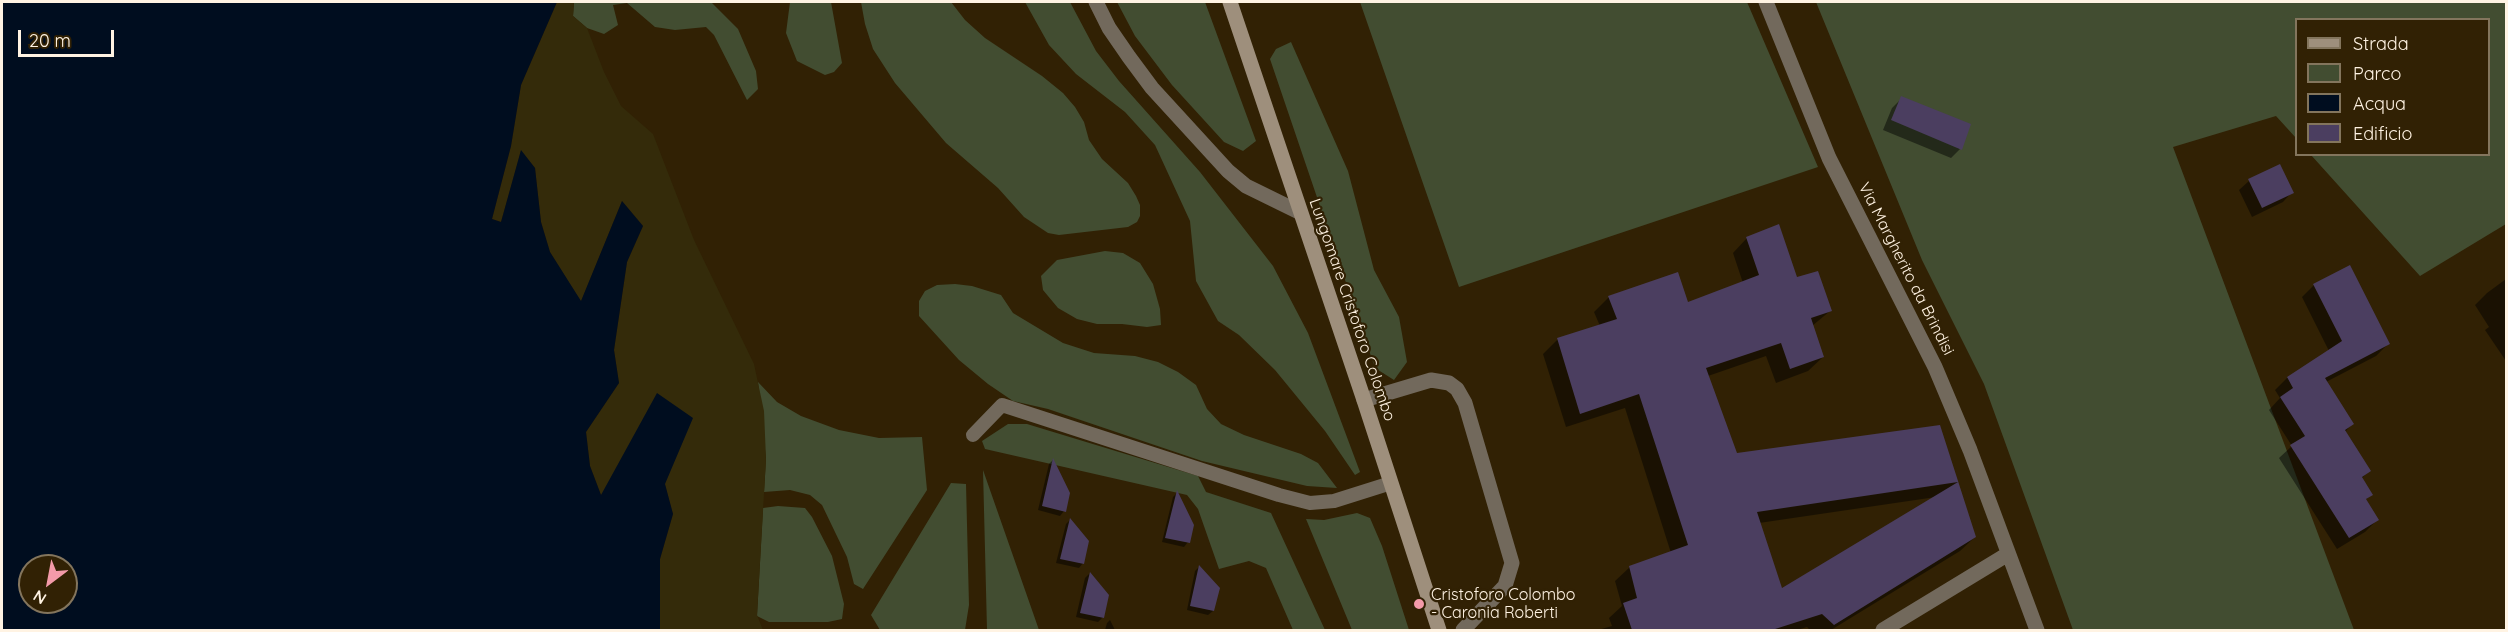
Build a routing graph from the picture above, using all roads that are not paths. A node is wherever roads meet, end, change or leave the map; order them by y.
1 (1096, 2) edge
2 (1230, 2) edge
3 (1766, 2) edge
4 (1299, 212) junction
5 (1364, 400) junction
6 (973, 435) dead end
7 (1390, 483) junction
8 (2008, 554) junction
9 (1439, 630) edge
10 (1463, 630) edge
11 (1883, 630) edge
12 (2037, 630) edge

1 - 4 street
2 - 4 main road, Lungomare Cristoforo Colombo
3 - 8 street, Via Margherito da Brindisi
4 - 5 main road, Lungomare Cristoforo Colombo
5 - 7 main road, Lungomare Cristoforo Colombo
5 - 10 street
6 - 7 lane
7 - 9 main road, Lungomare Cristoforo Colombo
8 - 11 street
8 - 12 street, Via Margherito da Brindisi

